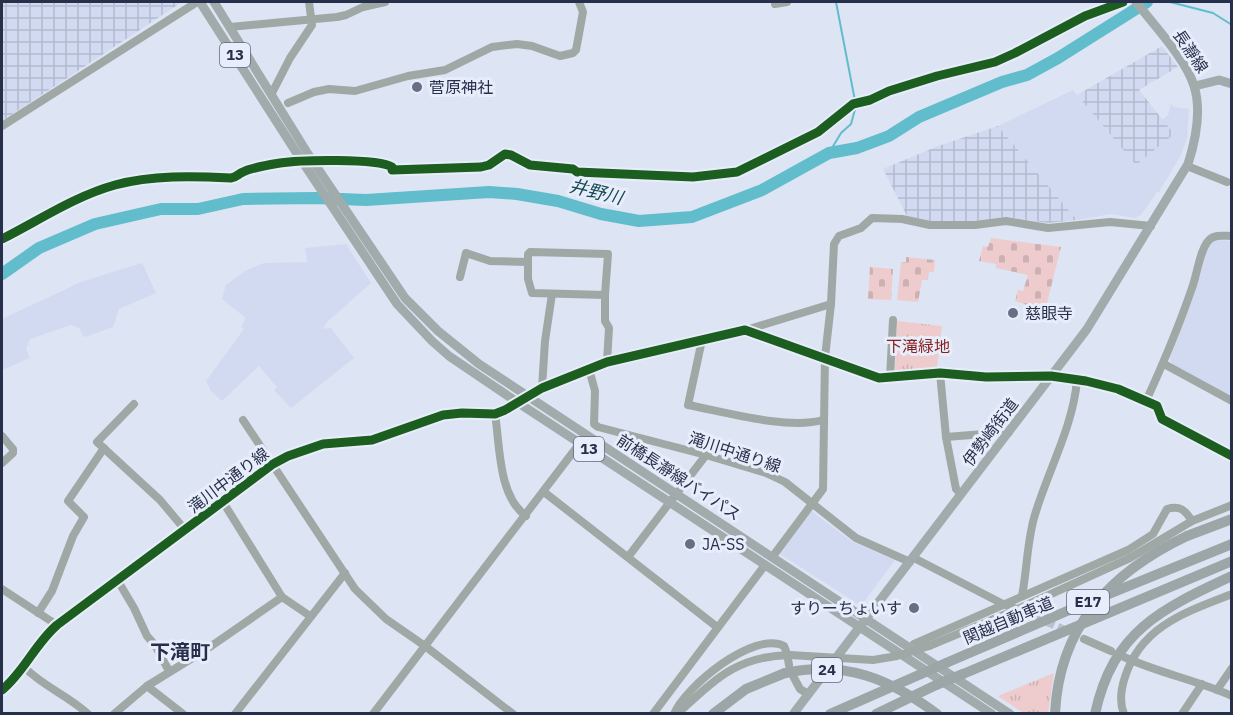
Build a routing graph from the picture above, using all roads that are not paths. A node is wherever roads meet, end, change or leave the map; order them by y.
1 (199, 2) edge
2 (214, 2) edge
3 (309, 2) edge
4 (386, 2) edge
5 (579, 2) edge
6 (787, 2) edge
7 (1136, 2) edge
8 (776, 5) edge
9 (310, 19) junction
10 (230, 27) junction
11 (1232, 84) edge
12 (1195, 86) junction
13 (272, 93) junction
14 (288, 103) dead end
15 (2, 126) edge
16 (1187, 165) junction
17 (1227, 182) dead end
18 (1151, 226) junction
19 (1232, 236) edge
20 (528, 262) junction
21 (460, 277) dead end
22 (552, 294) junction
23 (605, 295) junction
24 (831, 304) junction
25 (893, 320) dead end
26 (745, 330) junction
27 (702, 340) junction
28 (825, 357) junction
29 (608, 362) junction
30 (1164, 364) junction
31 (589, 369) junction
32 (940, 373) junction
33 (1051, 375) junction
34 (890, 378) junction
35 (1077, 380) junction
36 (542, 388) junction
37 (528, 397) junction
38 (1146, 401) junction
39 (1232, 401) edge
40 (518, 402) junction
41 (134, 404) dead end
42 (495, 414) junction
43 (243, 420) dead end
44 (823, 420) junction
45 (1009, 432) junction
46 (2, 436) edge
47 (946, 437) junction
48 (580, 443) junction
49 (104, 448) junction
50 (706, 454) junction
51 (1232, 456) edge
52 (2, 463) edge
53 (273, 464) junction
54 (544, 492) junction
55 (676, 494) junction
56 (961, 494) junction
57 (223, 502) junction
58 (670, 502) junction
59 (811, 504) junction
60 (1232, 505) edge
61 (526, 516) junction
62 (1232, 519) edge
63 (1191, 521) junction
64 (186, 531) junction
65 (1232, 544) edge
66 (773, 556) junction
67 (628, 557) junction
68 (912, 560) junction
69 (1232, 561) edge
70 (765, 565) junction
71 (345, 573) junction
72 (1232, 576) edge
73 (118, 581) junction
74 (2, 589) edge
75 (1232, 594) edge
76 (1022, 596) junction
77 (282, 597) junction
78 (1003, 604) junction
79 (1027, 608) junction
80 (38, 613) junction
81 (310, 616) junction
82 (866, 618) junction
83 (57, 625) junction
84 (717, 627) junction
85 (860, 627) junction
86 (1084, 639) dead end
87 (914, 644) dead end
88 (425, 646) junction
89 (1111, 651) dead end
90 (1128, 659) junction
91 (788, 663) junction
92 (24, 667) junction
93 (1232, 668) edge
94 (169, 671) junction
95 (1202, 684) junction
96 (147, 686) junction
97 (2, 690) edge
98 (1217, 690) junction
99 (808, 694) junction
100 (1232, 696) edge
101 (794, 713) edge
102 (88, 714) edge
103 (114, 714) edge
104 (183, 714) edge
105 (235, 714) edge
106 (373, 714) edge
107 (513, 714) edge
108 (652, 714) edge
109 (676, 714) edge
110 (712, 714) edge
111 (830, 714) edge
112 (876, 714) edge
113 (938, 714) edge
114 (992, 714) edge
115 (1010, 714) edge
116 (1055, 714) edge
117 (1095, 714) edge
118 (1124, 714) edge
119 (1182, 714) edge

1 - 15 street
1 - 40 main road, 前橋長瀞線バイパス / 13
2 - 10 main road, 13
3 - 9 street
4 - 9 street
5 - 14 street
6 - 8 street
7 - 12 main road, 長瀞線
9 - 10 street
9 - 13 street
10 - 13 main road, 13
11 - 12 main road, 長瀞線
12 - 16 main road, 伊勢崎街道 / 24
13 - 37 main road, 前橋長瀞線バイパス / 13
16 - 17 street
16 - 18 main road, 伊勢崎街道 / 24
18 - 24 street
18 - 33 main road, 伊勢崎街道 / 24
19 - 30 street
20 - 21 street
20 - 22 street
20 - 23 street
22 - 23 street
22 - 36 street
23 - 29 street
24 - 26 street
24 - 28 street
25 - 34 street
26 - 27 street
26 - 28 street
27 - 29 street
27 - 44 street
28 - 34 street
28 - 44 street
29 - 31 street
30 - 38 street
30 - 39 street
31 - 36 street, 滝川中通り線
31 - 50 street, 滝川中通り線
32 - 33 street
32 - 34 street
32 - 47 street
33 - 35 street
33 - 45 main road, 伊勢崎街道 / 24
35 - 38 street
35 - 76 street
36 - 37 street, 滝川中通り線
37 - 40 street, 滝川中通り線
37 - 55 main road, 前橋長瀞線バイパス / 13
38 - 51 street
40 - 42 street, 滝川中通り線
40 - 48 main road, 前橋長瀞線バイパス / 13
41 - 49 street
42 - 53 street, 滝川中通り線
42 - 61 street
43 - 53 street
44 - 59 street
45 - 47 street
45 - 56 main road, 伊勢崎街道 / 24
46 - 52 street
47 - 56 street
48 - 54 street
48 - 58 main road, 前橋長瀞線バイパス / 13
49 - 64 street
49 - 80 street
50 - 55 street
50 - 59 street, 滝川中通り線
53 - 57 street, 滝川中通り線
53 - 71 street
54 - 61 street
54 - 67 street
55 - 58 street
55 - 66 main road, 前橋長瀞線バイパス / 13
56 - 68 main road, 伊勢崎街道 / 24
57 - 64 street, 滝川中通り線
57 - 77 street
58 - 67 street
58 - 70 main road, 前橋長瀞線バイパス / 13
59 - 66 street
59 - 68 street, 滝川中通り線
60 - 63 street
61 - 88 street
62 - 116 highway, bridge
63 - 76 street
63 - 79 street
64 - 73 street, 滝川中通り線
65 - 111 highway, 関越自動車道 / E17, bridge
66 - 82 main road, 前橋長瀞線バイパス / 13
67 - 84 street
68 - 78 street, 滝川中通り線
68 - 82 main road, 伊勢崎街道 / 24
69 - 112 highway, 関越自動車道 / E17, bridge
70 - 84 street
70 - 85 main road, 前橋長瀞線バイパス / 13
71 - 81 street
71 - 88 street
72 - 117 highway
73 - 83 street, 滝川中通り線
73 - 94 street
74 - 80 street
75 - 90 street
76 - 78 street
77 - 81 street
77 - 94 street
78 - 79 street, 滝川中通り線
78 - 87 street
79 - 91 street, bridge
80 - 83 street
81 - 105 street
82 - 85 main road, 伊勢崎街道 / 24
82 - 115 main road, 前橋長瀞線バイパス / 13
83 - 92 street, 滝川中通り線
84 - 108 street
85 - 99 main road, 伊勢崎街道 / 24
85 - 114 main road, 前橋長瀞線バイパス / 13
86 - 89 street
88 - 106 street
88 - 107 street
90 - 95 street
90 - 118 street
91 - 99 street
91 - 109 street
91 - 109 street
91 - 110 highway
91 - 113 highway, bridge
92 - 97 street, 滝川中通り線
92 - 102 street
93 - 98 street
94 - 96 street
95 - 98 street
95 - 119 street
96 - 103 street
96 - 104 street
98 - 100 street
99 - 101 main road, 伊勢崎街道 / 24

